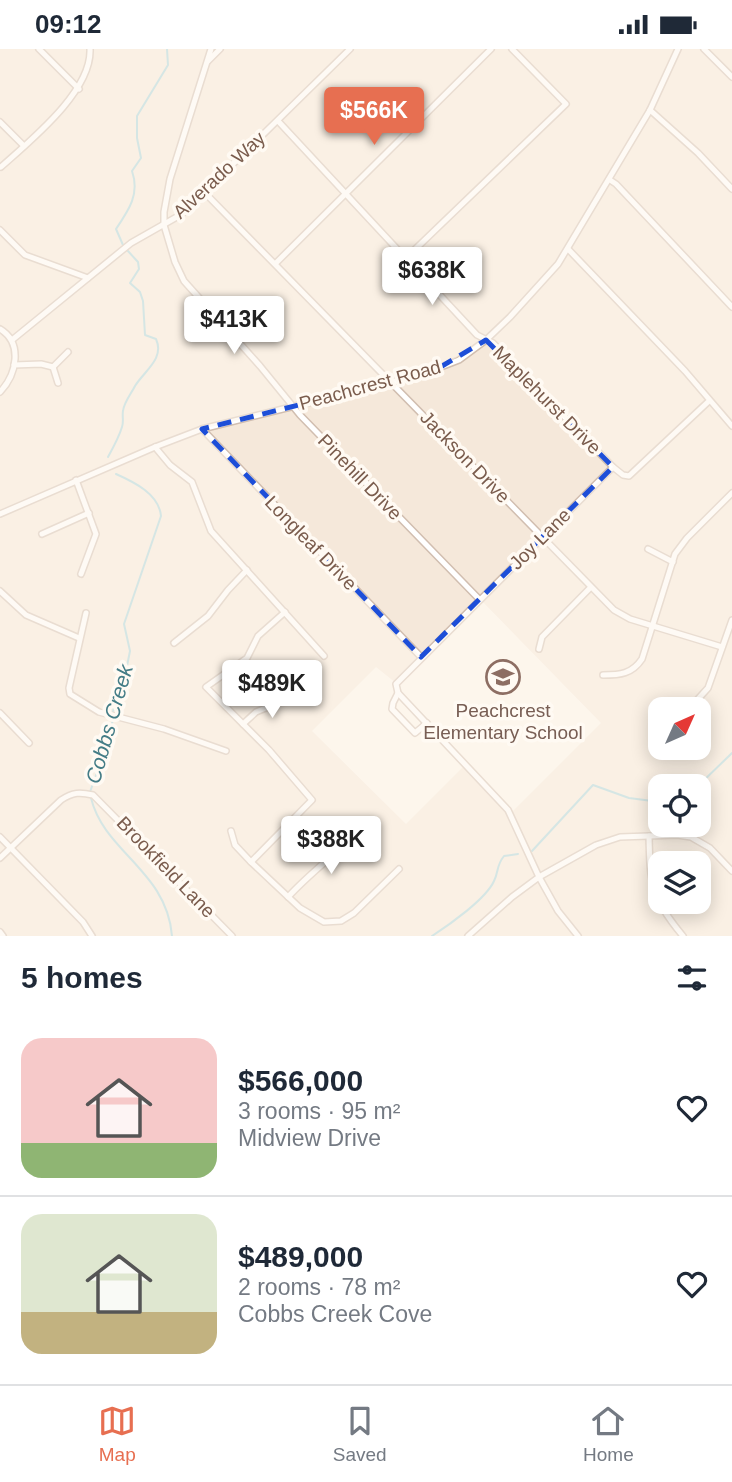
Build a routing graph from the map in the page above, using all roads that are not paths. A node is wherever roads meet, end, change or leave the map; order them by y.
1 (39, 49) edge
2 (90, 49) edge
3 (211, 49) edge
4 (220, 49) edge
5 (350, 49) edge
6 (491, 49) edge
7 (512, 49) edge
8 (678, 49) edge
9 (704, 49) edge
10 (206, 63) junction
11 (732, 77) edge
12 (79, 89) junction
13 (650, 110) junction
14 (278, 121) junction
15 (0, 122) edge
16 (24, 146) junction
17 (2, 167) edge
18 (610, 180) junction
19 (732, 189) edge
20 (205, 193) junction
21 (345, 195) junction
22 (164, 225) junction
23 (0, 230) edge
24 (568, 249) junction
25 (405, 259) junction
26 (276, 263) junction
27 (88, 278) junction
28 (732, 307) edge
29 (0, 329) edge
30 (12, 339) junction
31 (486, 340) junction
32 (68, 352) dead end
33 (13, 365) junction
34 (53, 367) junction
35 (392, 382) junction
36 (58, 383) dead end
37 (0, 392) edge
38 (709, 401) junction
39 (293, 405) junction
40 (732, 426) edge
41 (202, 429) junction
42 (155, 447) junction
43 (613, 467) junction
44 (76, 480) junction
45 (732, 493) edge
46 (89, 513) junction
47 (0, 514) edge
48 (42, 534) dead end
49 (543, 537) junction
50 (648, 549) dead end
51 (673, 562) junction
52 (247, 570) junction
53 (81, 574) dead end
54 (591, 587) junction
55 (0, 591) edge
56 (479, 599) junction
57 (285, 612) junction
58 (86, 613) dead end
59 (732, 620) edge
60 (653, 626) junction
61 (79, 638) junction
62 (174, 643) dead end
63 (722, 647) junction
64 (539, 649) dead end
65 (324, 656) dead end
66 (421, 657) junction
67 (603, 675) dead end
68 (398, 693) junction
69 (700, 697) edge
70 (290, 698) dead end
71 (0, 713) edge
72 (427, 723) junction
73 (243, 724) junction
74 (29, 743) dead end
75 (226, 751) dead end
76 (231, 831) dead end
77 (354, 836) dead end
78 (648, 836) edge
79 (0, 837) edge
80 (649, 837) edge
81 (691, 837) edge
82 (10, 847) junction
83 (0, 858) edge
84 (251, 862) junction
85 (399, 869) dead end
86 (732, 871) edge
87 (539, 877) junction
88 (288, 897) junction
89 (476, 928) junction
90 (481, 935) edge
91 (92, 936) edge
92 (232, 936) edge
93 (468, 936) edge
94 (578, 936) edge
95 (682, 936) edge

1 - 12 street
2 - 12 street
3 - 10 street, Pinehill Drive
4 - 10 street
5 - 14 street, Alverado Way
6 - 21 street
7 - 25 street
8 - 13 street, Peachcrest Road
9 - 11 street
10 - 22 street, Pinehill Drive
12 - 16 street
13 - 18 street, Peachcrest Road
13 - 19 street
14 - 20 street, Alverado Way
14 - 21 street, Maplehurst Drive
15 - 16 street
16 - 17 street
18 - 24 street, Peachcrest Road
18 - 28 street
20 - 22 street, Alverado Way
20 - 26 street, Jackson Drive
21 - 25 street, Maplehurst Drive
21 - 26 street
22 - 27 street, Alverado Way
22 - 39 street, Pinehill Drive
23 - 27 street
24 - 31 street, Peachcrest Road
24 - 38 street
25 - 31 street, Maplehurst Drive
26 - 35 street, Jackson Drive
27 - 30 street, Alverado Way
29 - 30 street
30 - 33 street
31 - 35 street, Peachcrest Road
31 - 43 street, Maplehurst Drive
32 - 34 street
33 - 34 street
33 - 37 street
34 - 36 street
35 - 39 street, Peachcrest Road
35 - 49 street, Jackson Drive
38 - 40 street
38 - 43 street
39 - 41 street, Peachcrest Road
39 - 56 street, Pinehill Drive
41 - 42 street, Peachcrest Road
41 - 66 street, Longleaf Drive
42 - 44 street, Peachcrest Road
42 - 52 street
43 - 49 street, Joy Lane
44 - 46 street
44 - 47 street, Peachcrest Road
45 - 51 street
46 - 48 street
46 - 53 street
49 - 54 street, Jackson Drive
49 - 56 street, Joy Lane
50 - 51 street
51 - 60 street
52 - 57 street
52 - 62 street
54 - 60 street, Jackson Drive
54 - 64 street
55 - 61 street
56 - 66 street, Joy Lane
57 - 65 street
57 - 73 street
58 - 61 street
59 - 63 street
60 - 63 street, Jackson Drive
60 - 67 street
61 - 75 street
63 - 69 street
66 - 68 street, Joy Lane
68 - 72 street
68 - 72 street
70 - 73 street
71 - 74 street
72 - 87 street
73 - 84 street
76 - 84 street
77 - 88 street
78 - 87 street
79 - 82 street
80 - 95 street
81 - 86 street
82 - 83 street, Brookfield Lane
82 - 91 street
82 - 92 street, Brookfield Lane
84 - 88 street
85 - 88 street
87 - 89 street
87 - 94 street
89 - 90 street
89 - 93 street

